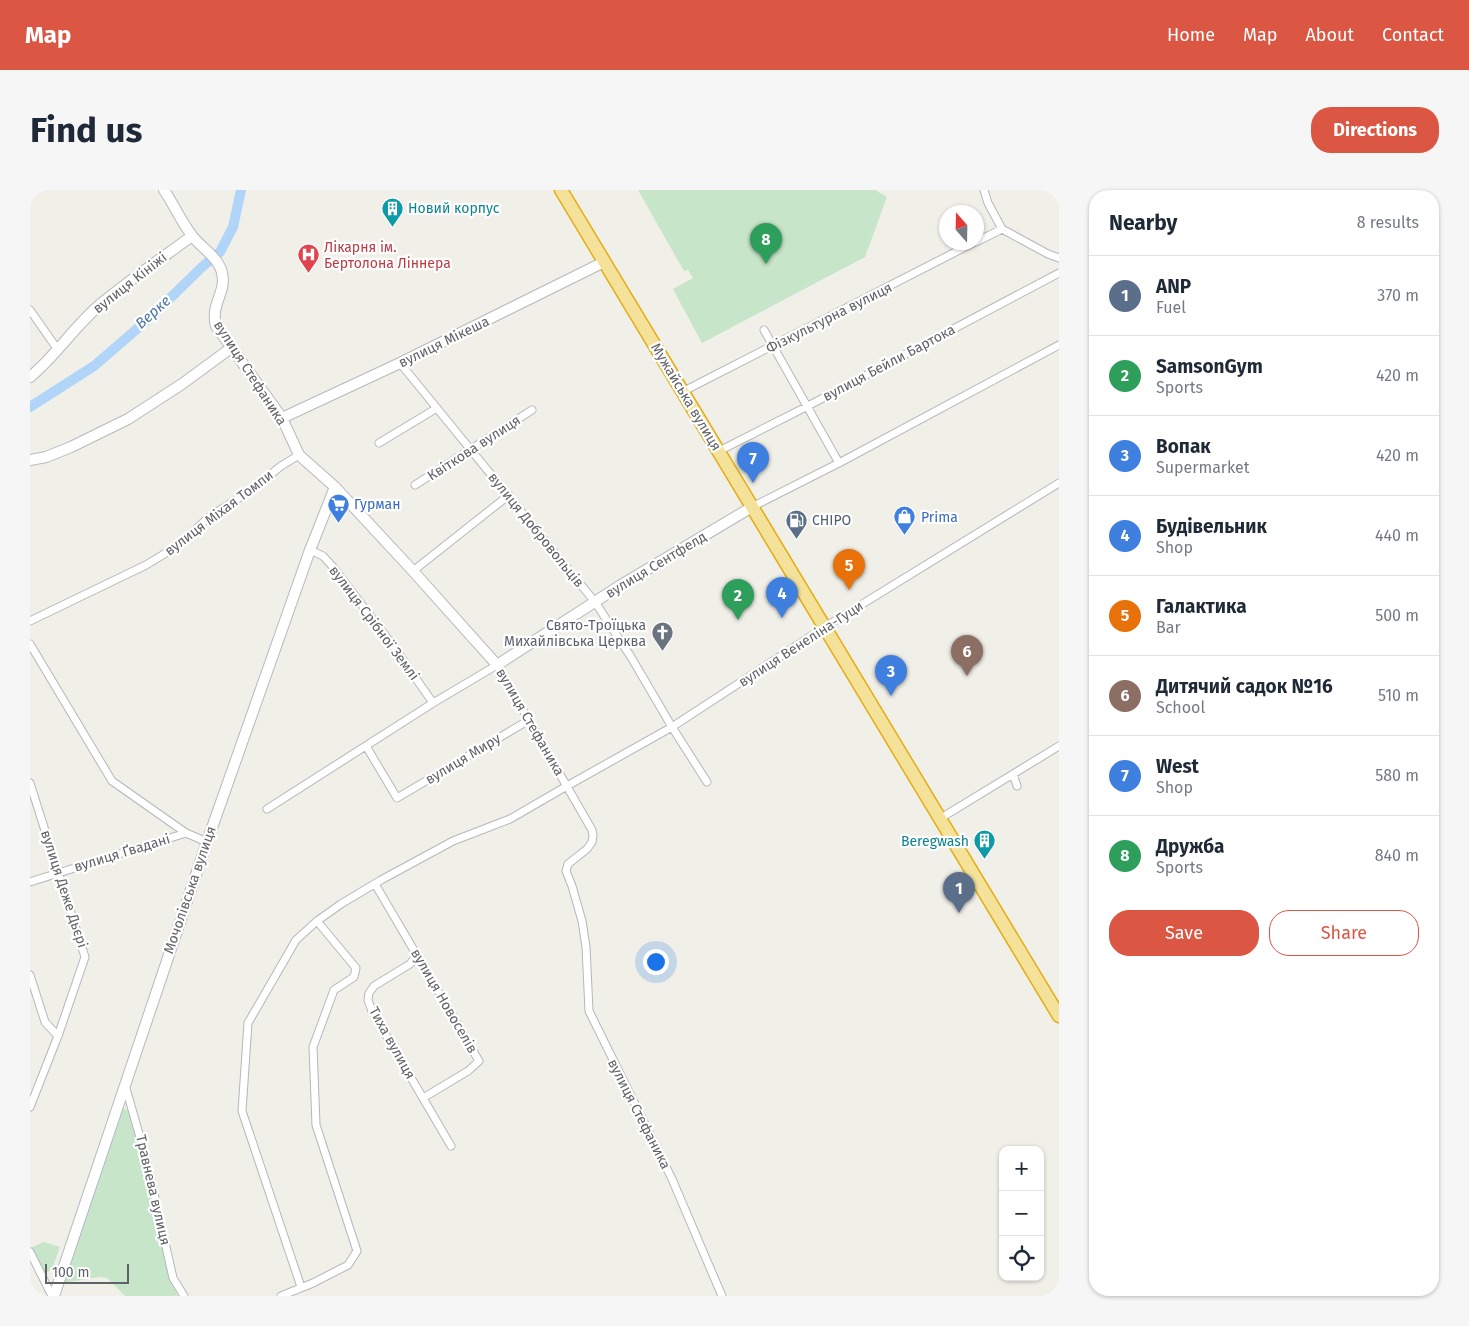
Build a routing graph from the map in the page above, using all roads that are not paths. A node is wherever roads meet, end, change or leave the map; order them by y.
1 (164, 190) edge
2 (561, 190) edge
3 (984, 190) edge
4 (1002, 229) junction
5 (192, 236) junction
6 (984, 238) edge
7 (961, 250) edge
8 (1059, 258) edge
9 (604, 262) junction
10 (1059, 273) edge
11 (30, 310) edge
12 (764, 330) dead end
13 (1059, 345) edge
14 (773, 347) junction
15 (231, 348) junction
16 (58, 350) junction
17 (400, 363) junction
18 (30, 377) edge
19 (682, 392) junction
20 (806, 407) junction
21 (437, 408) junction
22 (532, 410) dead end
23 (282, 418) junction
24 (379, 443) dead end
25 (472, 449) junction
26 (719, 451) junction
27 (299, 455) junction
28 (30, 460) edge
29 (839, 463) junction
30 (1059, 483) edge
31 (415, 485) dead end
32 (334, 487) junction
33 (509, 495) junction
34 (752, 507) junction
35 (310, 550) junction
36 (413, 571) junction
37 (595, 602) junction
38 (30, 621) edge
39 (825, 627) junction
40 (30, 644) edge
41 (497, 665) junction
42 (433, 703) junction
43 (529, 720) junction
44 (672, 727) junction
45 (366, 746) junction
46 (1059, 746) edge
47 (1012, 774) junction
48 (707, 782) dead end
49 (30, 783) edge
50 (567, 786) junction
51 (1017, 786) dead end
52 (267, 809) dead end
53 (941, 818) junction
54 (186, 833) junction
55 (207, 842) junction
56 (59, 873) junction
57 (30, 882) edge
58 (375, 884) junction
59 (317, 921) junction
60 (417, 955) junction
61 (30, 975) edge
62 (1059, 1016) edge
63 (58, 1036) junction
64 (125, 1082) junction
65 (423, 1098) junction
66 (30, 1106) edge
67 (451, 1146) dead end
68 (30, 1252) edge
69 (301, 1287) junction
70 (53, 1296) edge
71 (184, 1296) edge
72 (281, 1296) edge
73 (722, 1296) edge

1 - 5 main road, вулиця Стефаника
2 - 9 highway, Мужайська вулиця
3 - 4 street
4 - 6 street, Фізкультурна вулиця
4 - 8 street
5 - 15 main road, вулиця Стефаника
5 - 16 main road, вулиця Кініжі
7 - 14 street, Фізкультурна вулиця
9 - 17 main road, вулиця Мікеша
9 - 19 highway, Мужайська вулиця
10 - 20 street, вулиця Бейли Бартока
11 - 16 street
12 - 14 street
13 - 29 street, вулиця Сентфелд
14 - 19 street, Фізкультурна вулиця
14 - 20 street
15 - 23 main road, вулиця Стефаника
15 - 28 main road
16 - 18 main road, вулиця Кініжі
17 - 21 street, вулиця Добровольців
17 - 23 main road, вулиця Мікеша
19 - 26 highway, Мужайська вулиця
20 - 26 street, вулиця Бейли Бартока
20 - 29 street
21 - 24 street
21 - 25 street, вулиця Добровольців
22 - 25 street, Квіткова вулиця
23 - 27 main road, вулиця Стефаника
25 - 31 street, Квіткова вулиця
25 - 33 street, вулиця Добровольців
26 - 34 highway, Мужайська вулиця
27 - 32 main road, вулиця Стефаника
27 - 38 street, вулиця Міхая Томпи
29 - 34 street, вулиця Сентфелд
30 - 39 street, вулиця Венеліна-Гуци
32 - 35 main road, Мочолівська вулиця
32 - 36 main road, вулиця Стефаника
33 - 36 street
33 - 37 street, вулиця Добровольців
34 - 37 main road, вулиця Сентфелд
34 - 39 highway, Мужайська вулиця
35 - 42 street, вулиця Срібної Землі
35 - 55 main road, Мочолівська вулиця
36 - 41 main road, вулиця Стефаника
37 - 41 main road, вулиця Сентфелд
37 - 44 street, вулиця Добровольців
39 - 44 street, вулиця Венеліна-Гуци
39 - 53 highway, Мужайська вулиця
40 - 54 street
41 - 42 street, вулиця Сентфелд
41 - 43 street, вулиця Стефаника
42 - 45 street, вулиця Сентфелд
43 - 45 street, вулиця Миру
43 - 50 street, вулиця Стефаника
44 - 48 street, вулиця Добровольців
44 - 50 street, вулиця Венеліна-Гуци
45 - 52 street, вулиця Сентфелд
46 - 47 street
47 - 51 street
47 - 53 street
49 - 56 street, вулиця Деже Дьєрі
50 - 58 street, вулиця Венеліна-Гуци
50 - 73 street, вулиця Стефаника
53 - 62 highway, Мужайська вулиця
54 - 55 street
54 - 56 street, вулиця Ґвадані
55 - 64 main road, Мочолівська вулиця
56 - 57 street, вулиця Ґвадані
56 - 63 street, вулиця Деже Дьєрі
58 - 59 street, вулиця Венеліна-Гуци
58 - 60 street, вулиця Новоселів
59 - 69 street, вулиця Венеліна-Гуци
59 - 69 street
60 - 65 street, Тиха вулиця
60 - 65 street, вулиця Новоселів
61 - 63 street
63 - 66 street, вулиця Деже Дьєрі
64 - 70 main road, Мочолівська вулиця
64 - 71 street, Травнева вулиця
65 - 67 street, Тиха вулиця
68 - 70 street
69 - 72 street

